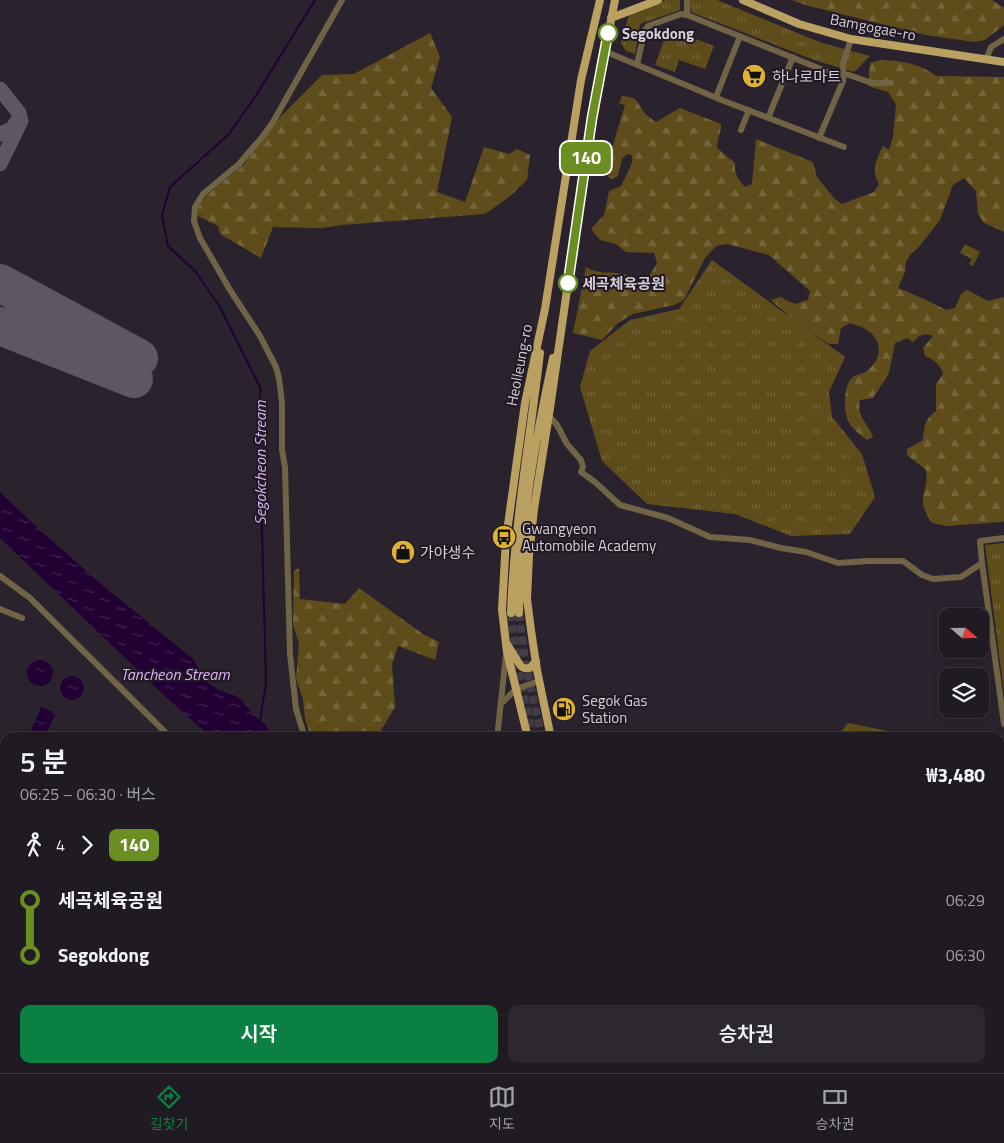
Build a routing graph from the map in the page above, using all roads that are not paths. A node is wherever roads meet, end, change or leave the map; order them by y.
1 (342, 0) edge
2 (595, 0) edge
3 (615, 0) edge
4 (658, 0) edge
5 (686, 0) edge
6 (743, 0) edge
7 (599, 4) edge
8 (687, 15) junction
9 (611, 18) junction
10 (740, 36) junction
11 (1004, 38) edge
12 (851, 40) junction
13 (604, 51) junction
14 (793, 58) junction
15 (986, 60) junction
16 (1004, 62) edge
17 (637, 64) junction
18 (843, 78) junction
19 (891, 83) dead end
20 (716, 97) junction
21 (749, 110) junction
22 (768, 118) junction
23 (742, 130) dead end
24 (819, 138) junction
25 (844, 148) dead end
26 (565, 305) junction
27 (545, 309) junction
28 (549, 416) junction
29 (1004, 538) edge
30 (982, 563) junction
31 (0, 576) edge
32 (0, 609) edge
33 (22, 618) dead end
34 (506, 643) junction
35 (507, 652) junction
36 (536, 662) junction
37 (539, 681) junction
38 (516, 689) junction
39 (502, 703) junction
40 (1004, 724) edge
41 (165, 732) edge
42 (303, 732) edge
43 (498, 732) edge
44 (527, 732) edge
45 (550, 732) edge

1 - 42 street
2 - 7 main road
3 - 9 main road
4 - 9 main road
5 - 8 street
6 - 12 main road, Bamgogae-ro
7 - 27 main road, Heolleung-ro
8 - 10 street
8 - 17 street
9 - 13 main road
10 - 14 street
10 - 20 street
11 - 15 street
12 - 15 main road, Bamgogae-ro
12 - 18 street
13 - 17 street
13 - 26 main road
14 - 18 street
14 - 22 street
15 - 16 main road, Bamgogae-ro
17 - 20 street
18 - 19 street
18 - 24 street
20 - 21 street
21 - 22 street
21 - 23 street
22 - 24 street
24 - 25 street
26 - 27 main road
26 - 28 main road
27 - 34 main road, Heolleung-ro
28 - 30 street
28 - 36 main road
29 - 30 street
30 - 40 street
31 - 41 street
32 - 33 street
34 - 35 main road, Heolleung-ro
34 - 36 main road
35 - 38 main road, Heolleung-ro
35 - 39 street
36 - 37 main road
37 - 38 street
37 - 45 main road
38 - 39 street
38 - 44 main road, Heolleung-ro
39 - 43 street

